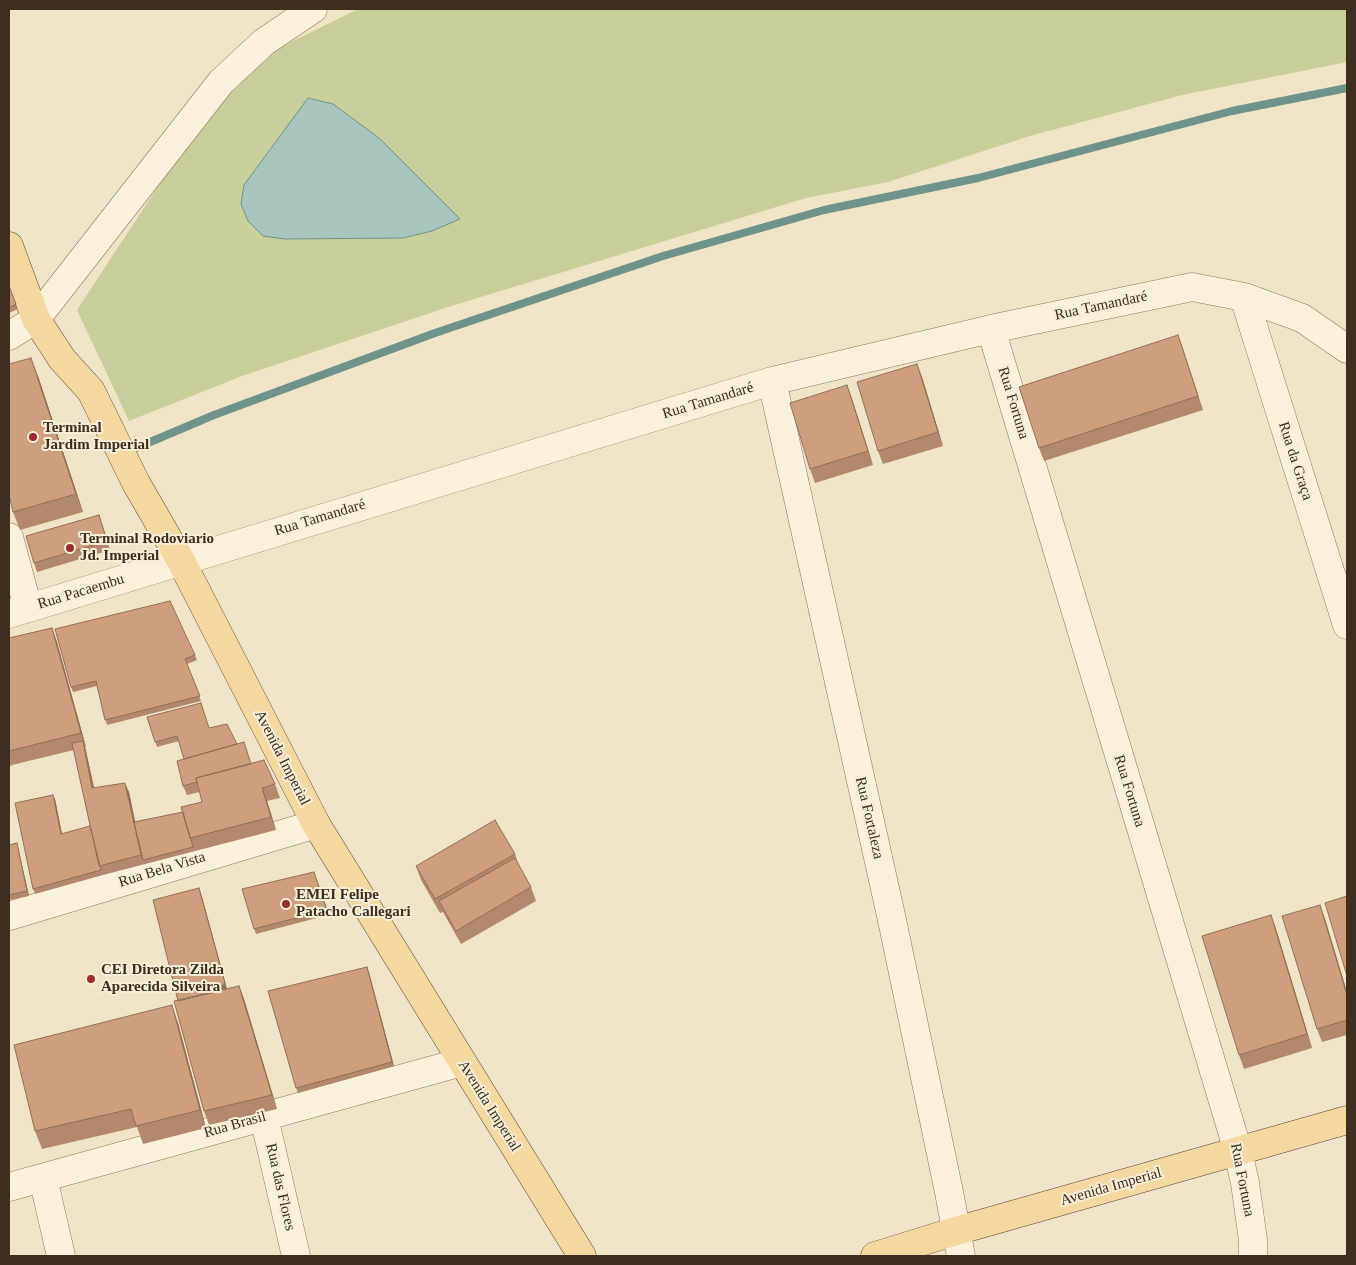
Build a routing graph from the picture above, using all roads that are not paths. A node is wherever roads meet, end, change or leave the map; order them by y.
1 (313, 9) edge
2 (9, 246) edge
3 (1244, 296) junction
4 (36, 319) junction
5 (991, 329) junction
6 (9, 336) edge
7 (1347, 349) edge
8 (772, 381) junction
9 (9, 537) edge
10 (181, 561) junction
11 (18, 611) edge
12 (1347, 625) edge
13 (316, 824) junction
14 (9, 916) edge
15 (462, 1062) junction
16 (264, 1117) junction
17 (1347, 1120) edge
18 (1238, 1152) junction
19 (43, 1178) junction
20 (9, 1187) edge
21 (958, 1244) edge
22 (61, 1256) edge
23 (296, 1256) edge
24 (582, 1256) edge
25 (875, 1256) edge
26 (1252, 1256) edge

1 - 4 street
2 - 4 main road, Avenida Imperial
3 - 5 street, Rua Tamandaré
3 - 7 street, Rua Tamandaré
3 - 12 street, Rua da Graça
4 - 6 street
4 - 10 main road, Avenida Imperial
5 - 8 street, Rua Tamandaré
5 - 18 street, Rua Fortuna
8 - 10 street, Rua Tamandaré
8 - 21 street, Rua Fortaleza
9 - 11 street
10 - 11 street, Rua Pacaembu
10 - 13 main road, Avenida Imperial
13 - 14 street, Rua Bela Vista
13 - 15 main road, Avenida Imperial
15 - 16 street, Rua Brasil
15 - 24 main road, Avenida Imperial
16 - 19 street, Rua Brasil
16 - 23 street, Rua das Flores
17 - 18 main road, Avenida Imperial
18 - 21 main road, Avenida Imperial
18 - 26 street, Rua Fortuna
19 - 20 street, Rua Brasil
19 - 22 street
21 - 25 main road, Avenida Imperial

